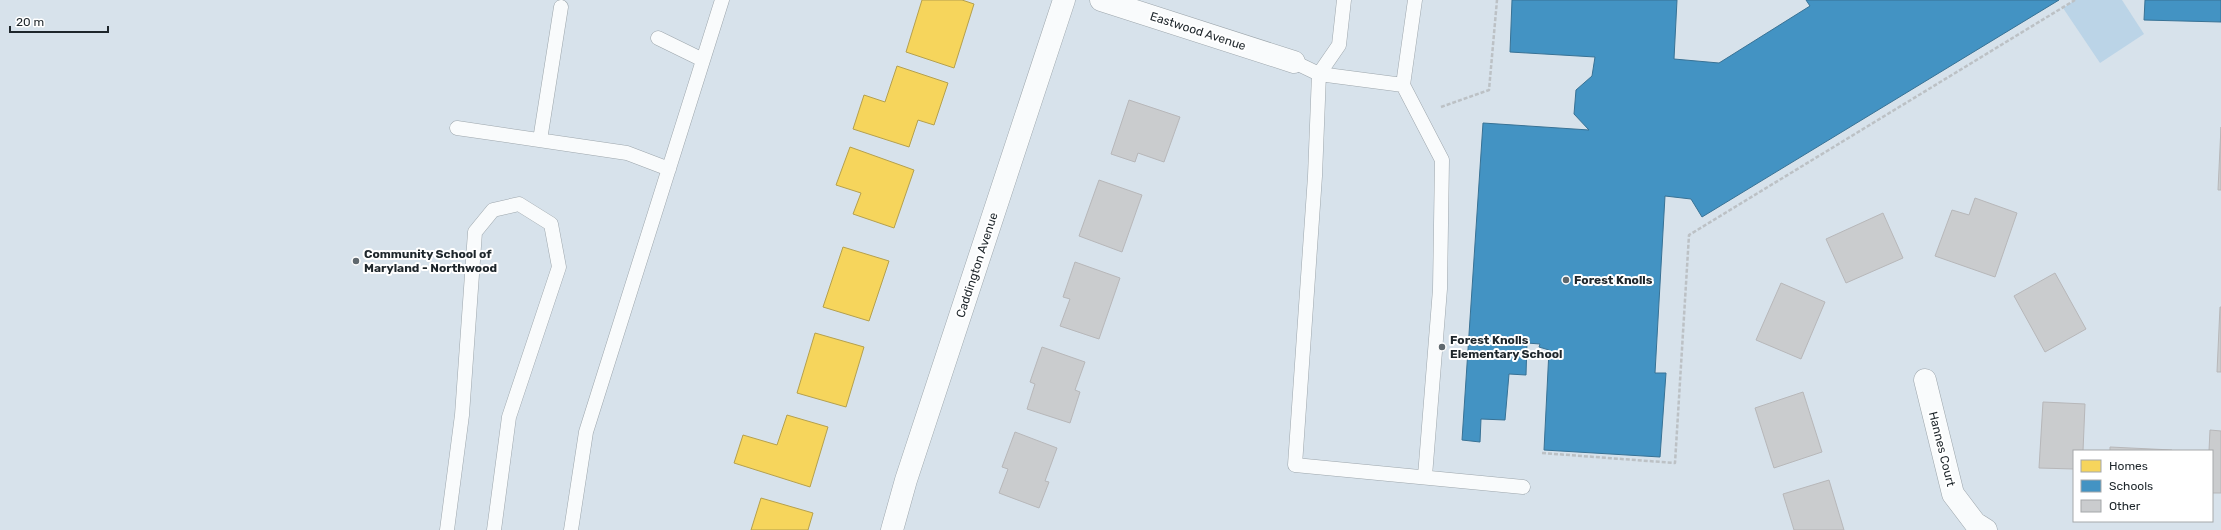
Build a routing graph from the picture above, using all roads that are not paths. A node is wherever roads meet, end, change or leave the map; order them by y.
1 (722, 0) edge
2 (1064, 0) edge
3 (1101, 0) edge
4 (1344, 0) edge
5 (1415, 0) edge
6 (561, 7) dead end
7 (658, 38) dead end
8 (703, 60) junction
9 (1294, 62) joint
10 (1319, 74) junction
11 (1402, 85) junction
12 (457, 128) dead end
13 (540, 140) junction
14 (669, 169) junction
15 (1925, 380) dead end
16 (1425, 476) junction
17 (1523, 487) dead end
18 (447, 530) edge
19 (494, 530) edge
20 (571, 530) edge
21 (892, 530) edge
22 (1986, 530) edge

1 - 8 lane
2 - 21 street, Caddington Avenue
3 - 9 street, Eastwood Avenue
4 - 10 lane
5 - 11 lane
6 - 13 lane
7 - 8 lane
8 - 14 lane
9 - 10 lane
10 - 11 lane
10 - 16 lane
11 - 16 lane
12 - 13 lane
13 - 14 lane
14 - 20 lane
15 - 22 street, Hannes Court
16 - 17 lane
18 - 19 lane

